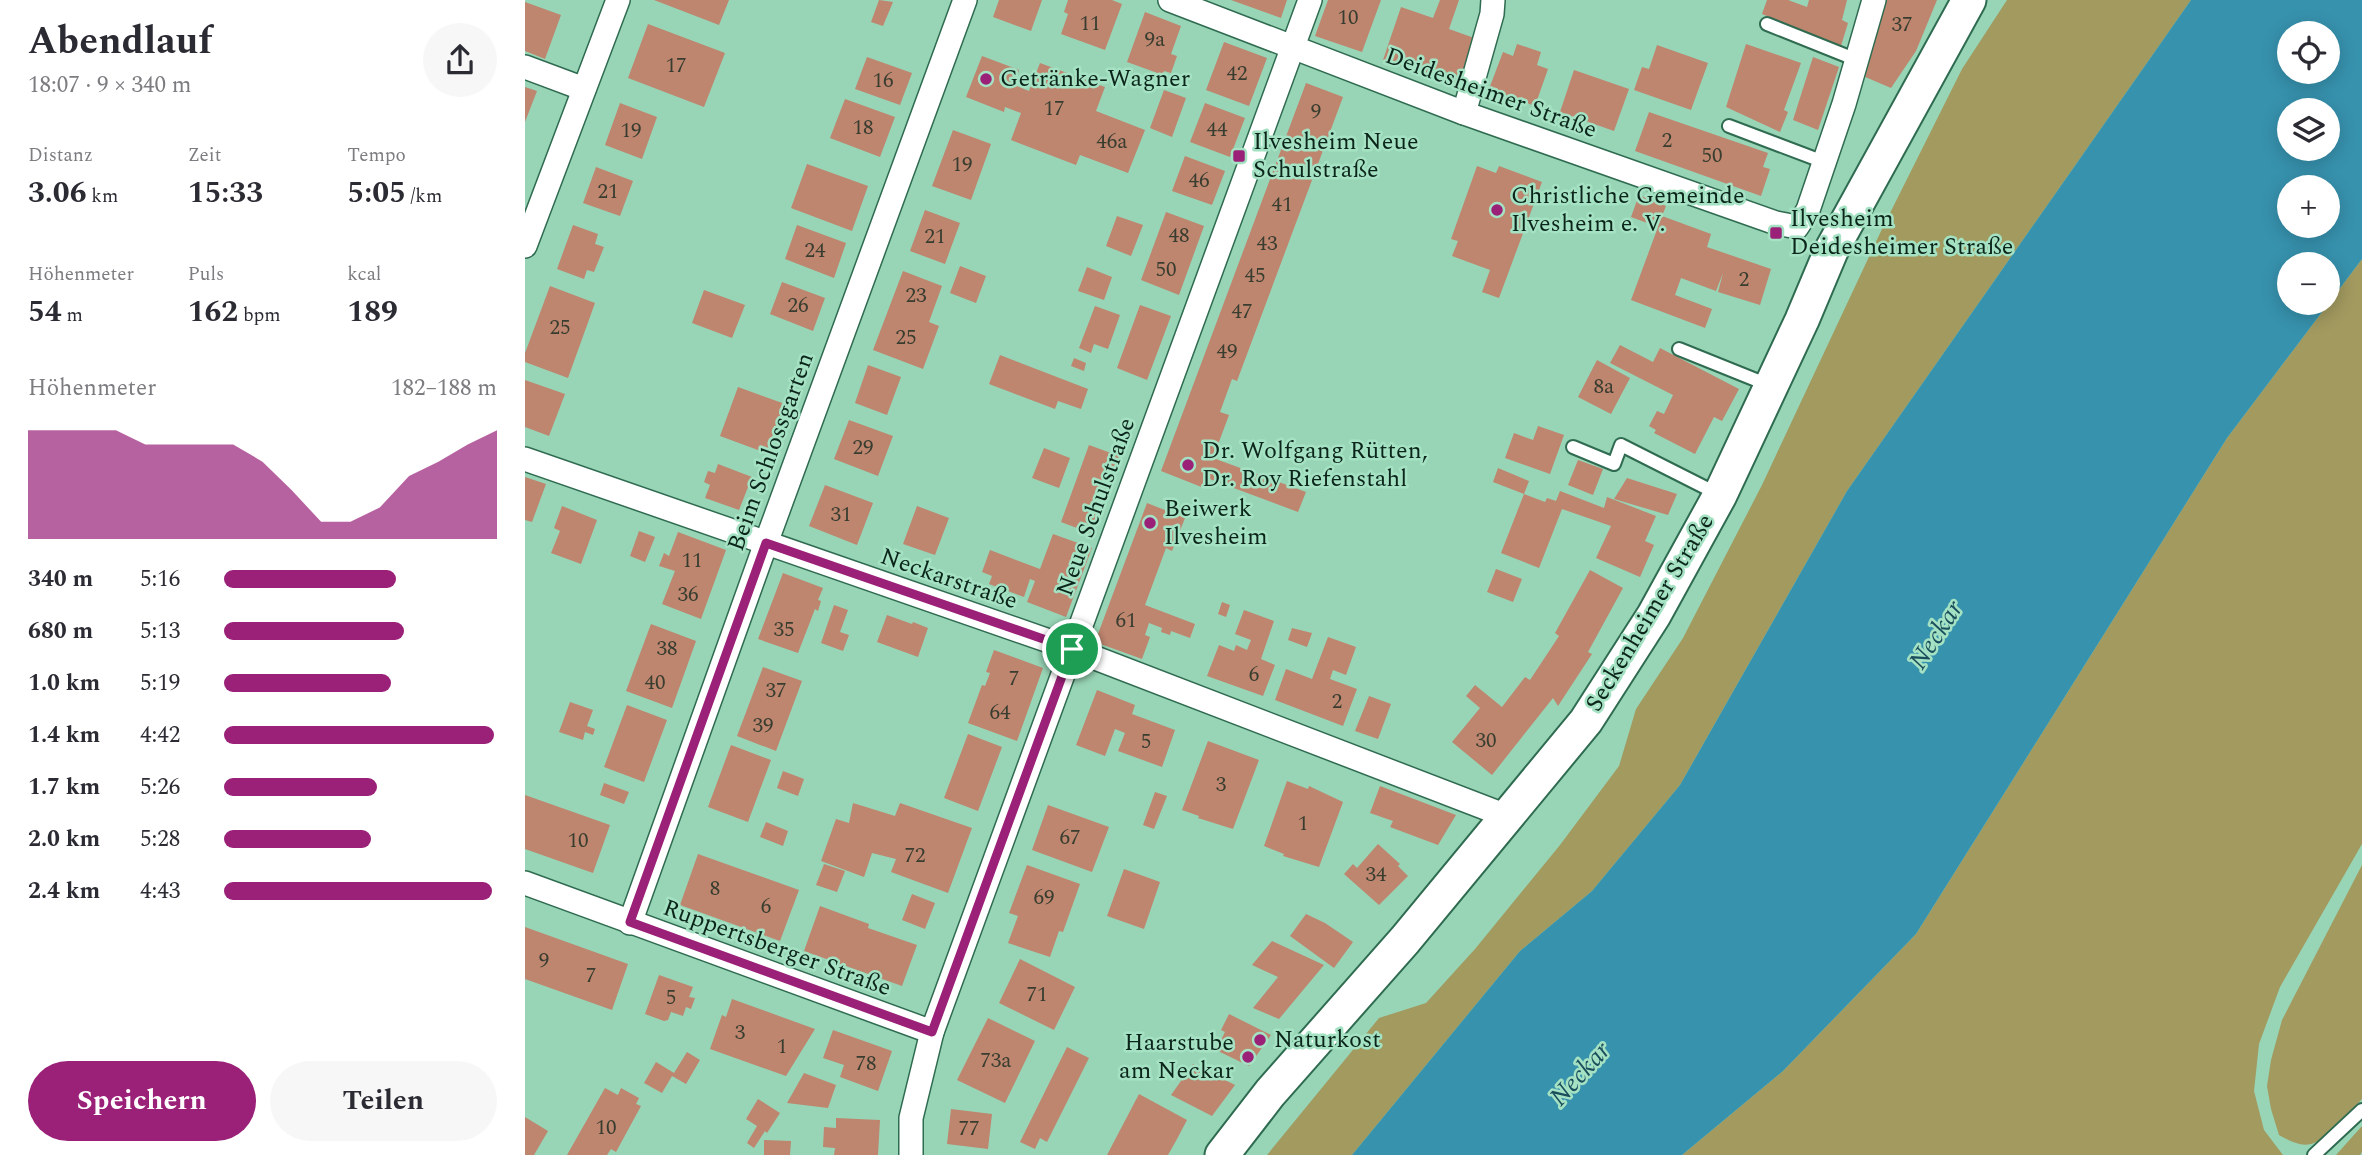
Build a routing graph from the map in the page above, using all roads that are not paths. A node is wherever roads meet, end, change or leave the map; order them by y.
1 (618, 0) edge
2 (965, 0) edge
3 (1170, 0) edge
4 (1310, 0) edge
5 (1493, 0) edge
6 (1874, 0) edge
7 (1969, 0) edge
8 (1767, 24) dead end
9 (1293, 47) junction
10 (1857, 60) junction
11 (525, 67) edge
12 (584, 89) junction
13 (1464, 113) junction
14 (1729, 126) dead end
15 (1824, 162) junction
16 (525, 246) edge
17 (1679, 349) dead end
18 (1771, 386) junction
19 (1573, 447) dead end
20 (525, 459) edge
21 (1720, 495) junction
22 (766, 543) junction
23 (1072, 649) junction
24 (1509, 817) junction
25 (525, 883) edge
26 (630, 922) junction
27 (932, 1032) junction
28 (2362, 1110) edge
29 (911, 1155) edge
30 (1222, 1155) edge
31 (2314, 1155) edge

1 - 12 street
2 - 22 street, Beim Schlossgarten
3 - 9 street, Deidesheimer Straße
4 - 9 street, Neue Schulstraße
5 - 13 street
6 - 10 street
7 - 18 main road, Seckenheimer Straße
8 - 10 lane
9 - 13 street, Deidesheimer Straße
9 - 23 street, Neue Schulstraße
10 - 15 street
11 - 12 street
12 - 16 street
13 - 15 street, Deidesheimer Straße
14 - 15 lane
17 - 18 lane
18 - 21 main road, Seckenheimer Straße
19 - 21 lane
20 - 22 street, Neckarstraße
21 - 24 main road, Seckenheimer Straße
22 - 23 street, Neckarstraße
22 - 26 street, Beim Schlossgarten
23 - 24 street, Neckarstraße
23 - 27 street, Neue Schulstraße
24 - 30 main road, Seckenheimer Straße
25 - 26 street, Ruppertsberger Straße
26 - 27 street, Ruppertsberger Straße
27 - 29 street, Neue Schulstraße
28 - 31 lane

